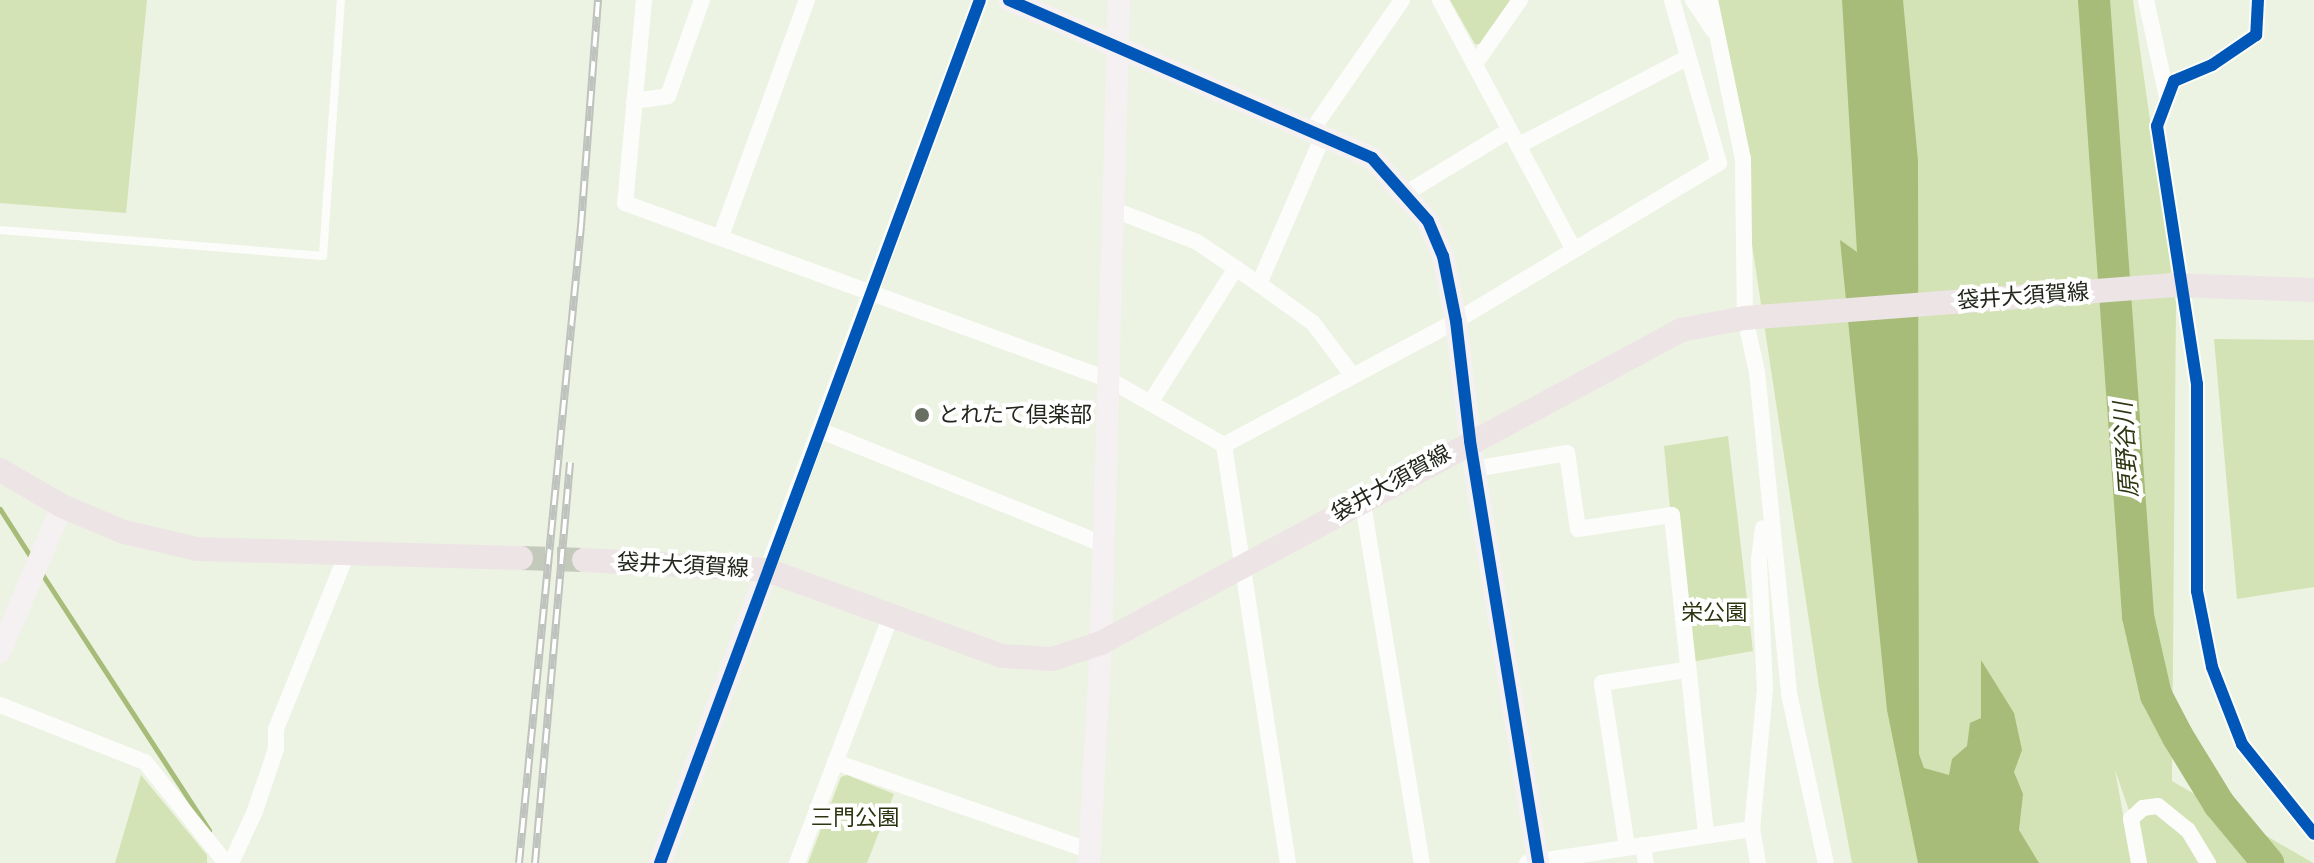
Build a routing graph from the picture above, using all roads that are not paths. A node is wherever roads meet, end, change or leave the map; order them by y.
1 (341, 0) edge
2 (644, 0) edge
3 (702, 0) edge
4 (807, 0) edge
5 (980, 0) edge
6 (1009, 0) edge
7 (1119, 0) edge
8 (1402, 0) edge
9 (1440, 0) edge
10 (1520, 0) edge
11 (1672, 0) edge
12 (1693, 0) edge
13 (1710, 0) edge
14 (2146, 0) edge
15 (2258, 0) edge
16 (1721, 42) junction
17 (1117, 46) junction
18 (1687, 58) junction
19 (1475, 64) junction
20 (2167, 99) junction
21 (634, 101) junction
22 (1318, 132) junction
23 (1514, 138) junction
24 (1408, 192) junction
25 (1112, 209) junction
26 (0, 230) edge
27 (721, 236) junction
28 (1574, 250) junction
29 (1236, 268) junction
30 (1259, 284) junction
31 (2178, 285) junction
32 (2314, 290) edge
33 (870, 291) junction
34 (1745, 318) junction
35 (1456, 321) junction
36 (1353, 376) junction
37 (1110, 380) junction
38 (1150, 403) junction
39 (819, 430) junction
40 (1470, 441) junction
41 (1224, 445) junction
42 (1474, 469) junction
43 (0, 470) edge
44 (1362, 498) junction
45 (62, 506) junction
46 (1766, 506) junction
47 (1102, 544) junction
48 (347, 553) junction
49 (521, 558) tunnel mouth
50 (584, 560) tunnel mouth
51 (1244, 566) junction
52 (767, 570) junction
53 (891, 615) junction
54 (1101, 643) junction
55 (0, 652) edge
56 (1685, 670) junction
57 (0, 705) edge
58 (835, 762) junction
59 (1752, 829) junction
60 (2314, 834) edge
61 (1706, 835) junction
62 (1635, 846) junction
63 (1089, 857) edge
64 (225, 862) edge
65 (1534, 862) edge
66 (660, 863) edge
67 (797, 863) edge
68 (1288, 863) edge
69 (1422, 863) edge
70 (1646, 863) edge
71 (1758, 863) edge
72 (1826, 863) edge
73 (2139, 863) edge
74 (2208, 863) edge

1 - 26 lane
2 - 21 street
3 - 21 street
4 - 27 street
5 - 33 street
6 - 17 street
7 - 17 street
8 - 22 street
9 - 19 street
10 - 19 street
11 - 18 street
12 - 16 street
13 - 16 street
14 - 20 street
15 - 20 street
16 - 34 street
17 - 22 street
17 - 25 street
18 - 23 street
18 - 28 street
19 - 23 street
20 - 31 street
21 - 27 street
22 - 24 street
22 - 30 street
23 - 24 street
23 - 28 street
24 - 35 street
25 - 29 street
25 - 37 street
27 - 33 street
28 - 35 street
29 - 30 street
29 - 38 street
30 - 36 street
31 - 32 main road, 袋井大須賀線
31 - 34 main road, 袋井大須賀線
31 - 60 street
33 - 37 street
33 - 39 street
34 - 40 main road, 袋井大須賀線
34 - 46 street
35 - 36 street
35 - 40 street
36 - 41 street
37 - 38 street
37 - 47 street
38 - 41 street
39 - 47 street
39 - 52 street
40 - 42 street
40 - 44 main road, 袋井大須賀線
41 - 51 street
42 - 56 street
42 - 65 street
43 - 45 main road
44 - 51 main road, 袋井大須賀線
44 - 69 street
45 - 48 main road
45 - 55 street
46 - 59 street
46 - 72 street
47 - 54 street
48 - 49 main road
48 - 64 street
50 - 52 main road, 袋井大須賀線
51 - 54 main road, 袋井大須賀線
51 - 68 street
52 - 53 main road, 袋井大須賀線
52 - 66 street
53 - 54 main road, 袋井大須賀線
53 - 58 street
54 - 63 street
56 - 61 street
56 - 62 street
57 - 64 street
58 - 63 street
58 - 67 street
59 - 61 street
59 - 71 street
61 - 62 street
62 - 65 street
62 - 70 street
73 - 74 street

